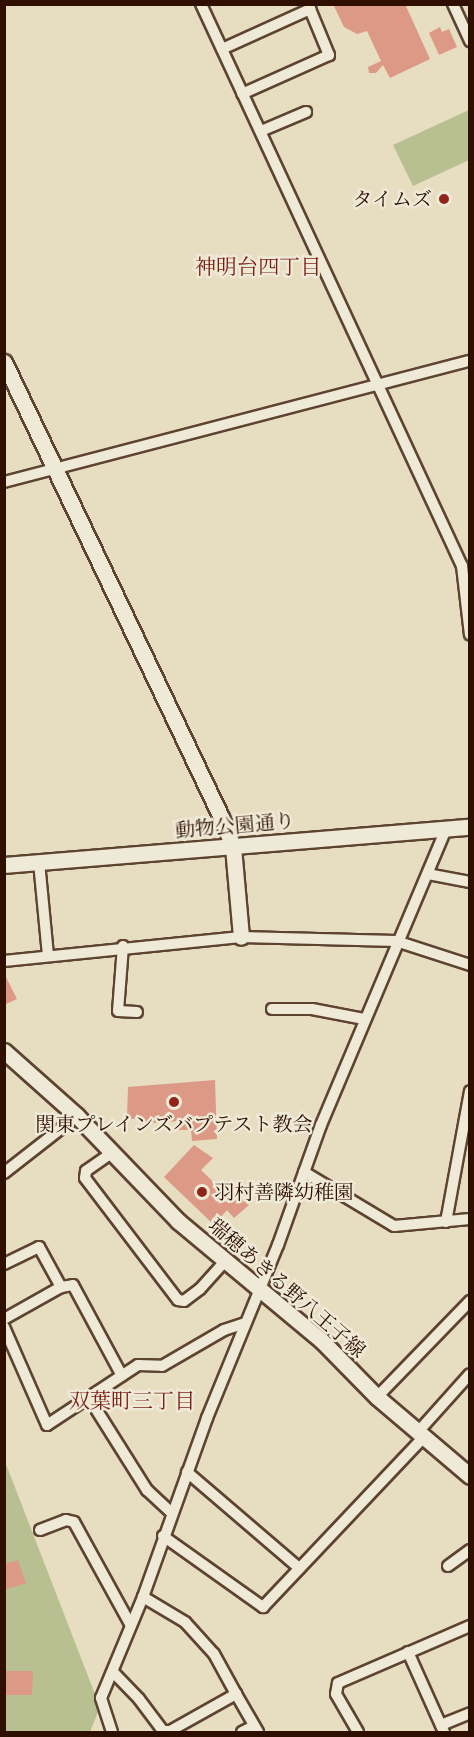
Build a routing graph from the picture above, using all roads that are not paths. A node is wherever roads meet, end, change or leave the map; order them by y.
1 (201, 4) edge
2 (453, 4) edge
3 (470, 41) edge
4 (222, 49) junction
5 (242, 94) junction
6 (306, 112) dead end
7 (261, 131) junction
8 (470, 361) edge
9 (4, 362) edge
10 (376, 385) junction
11 (55, 469) junction
12 (4, 483) edge
13 (466, 565) edge
14 (470, 635) edge
15 (470, 827) edge
16 (446, 829) junction
17 (233, 847) junction
18 (39, 862) junction
19 (4, 865) edge
20 (428, 874) junction
21 (470, 882) edge
22 (241, 937) junction
23 (396, 941) junction
24 (123, 946) junction
25 (48, 956) junction
26 (4, 960) edge
27 (470, 965) edge
28 (272, 1009) dead end
29 (137, 1012) dead end
30 (364, 1019) junction
31 (4, 1051) edge
32 (469, 1095) edge
33 (77, 1116) junction
34 (113, 1152) junction
35 (304, 1172) junction
36 (4, 1173) edge
37 (470, 1219) edge
38 (446, 1222) junction
39 (224, 1262) junction
40 (4, 1264) edge
41 (61, 1287) junction
42 (258, 1288) junction
43 (470, 1301) edge
44 (4, 1319) edge
45 (243, 1324) junction
46 (4, 1327) edge
47 (470, 1374) edge
48 (122, 1376) junction
49 (377, 1397) junction
50 (89, 1398) junction
51 (420, 1435) junction
52 (187, 1472) junction
53 (470, 1476) edge
54 (172, 1513) junction
55 (40, 1530) dead end
56 (163, 1536) junction
57 (470, 1550) edge
58 (448, 1566) dead end
59 (299, 1568) junction
60 (143, 1597) junction
61 (129, 1624) junction
62 (470, 1626) edge
63 (408, 1652) junction
64 (114, 1673) junction
65 (236, 1694) junction
66 (470, 1713) edge
67 (256, 1729) edge
68 (443, 1729) edge
69 (112, 1732) edge
70 (242, 1732) edge
71 (358, 1732) edge

1 - 4 street
2 - 3 street
4 - 5 street
4 - 5 street
5 - 7 street
6 - 7 street
7 - 10 street
8 - 10 street
9 - 11 street
10 - 11 street
10 - 13 street
11 - 12 street
11 - 17 street
13 - 14 street
15 - 16 street, 動物公園通り
16 - 17 street, 動物公園通り
16 - 20 street
17 - 18 street, 動物公園通り
17 - 22 street
18 - 19 street, 動物公園通り
18 - 25 street
20 - 21 street
20 - 23 street
22 - 23 street
22 - 24 street
23 - 27 street
23 - 30 street
24 - 25 street
24 - 29 street
25 - 26 street
28 - 30 street
30 - 35 street
31 - 33 street, 瑞穂あきる野八王子線
32 - 38 street
33 - 34 street, 瑞穂あきる野八王子線
33 - 36 street
34 - 39 street, 瑞穂あきる野八王子線
34 - 39 street
35 - 38 street
35 - 42 street
37 - 38 street
39 - 42 street, 瑞穂あきる野八王子線
40 - 41 street
41 - 44 street
41 - 48 street
42 - 45 street
42 - 49 street, 瑞穂あきる野八王子線
43 - 49 street
45 - 48 street
45 - 52 street
46 - 50 street
47 - 51 street
48 - 50 street
49 - 51 street, 瑞穂あきる野八王子線
50 - 54 street
51 - 53 street, 瑞穂あきる野八王子線
51 - 59 street
52 - 54 street
52 - 59 street
54 - 56 street
55 - 61 street
56 - 59 street
56 - 60 street
57 - 58 street
60 - 61 street
60 - 65 street
61 - 64 street
62 - 63 street
63 - 68 street
63 - 71 street
64 - 65 street
64 - 69 street
65 - 67 street
66 - 68 street
67 - 70 street

